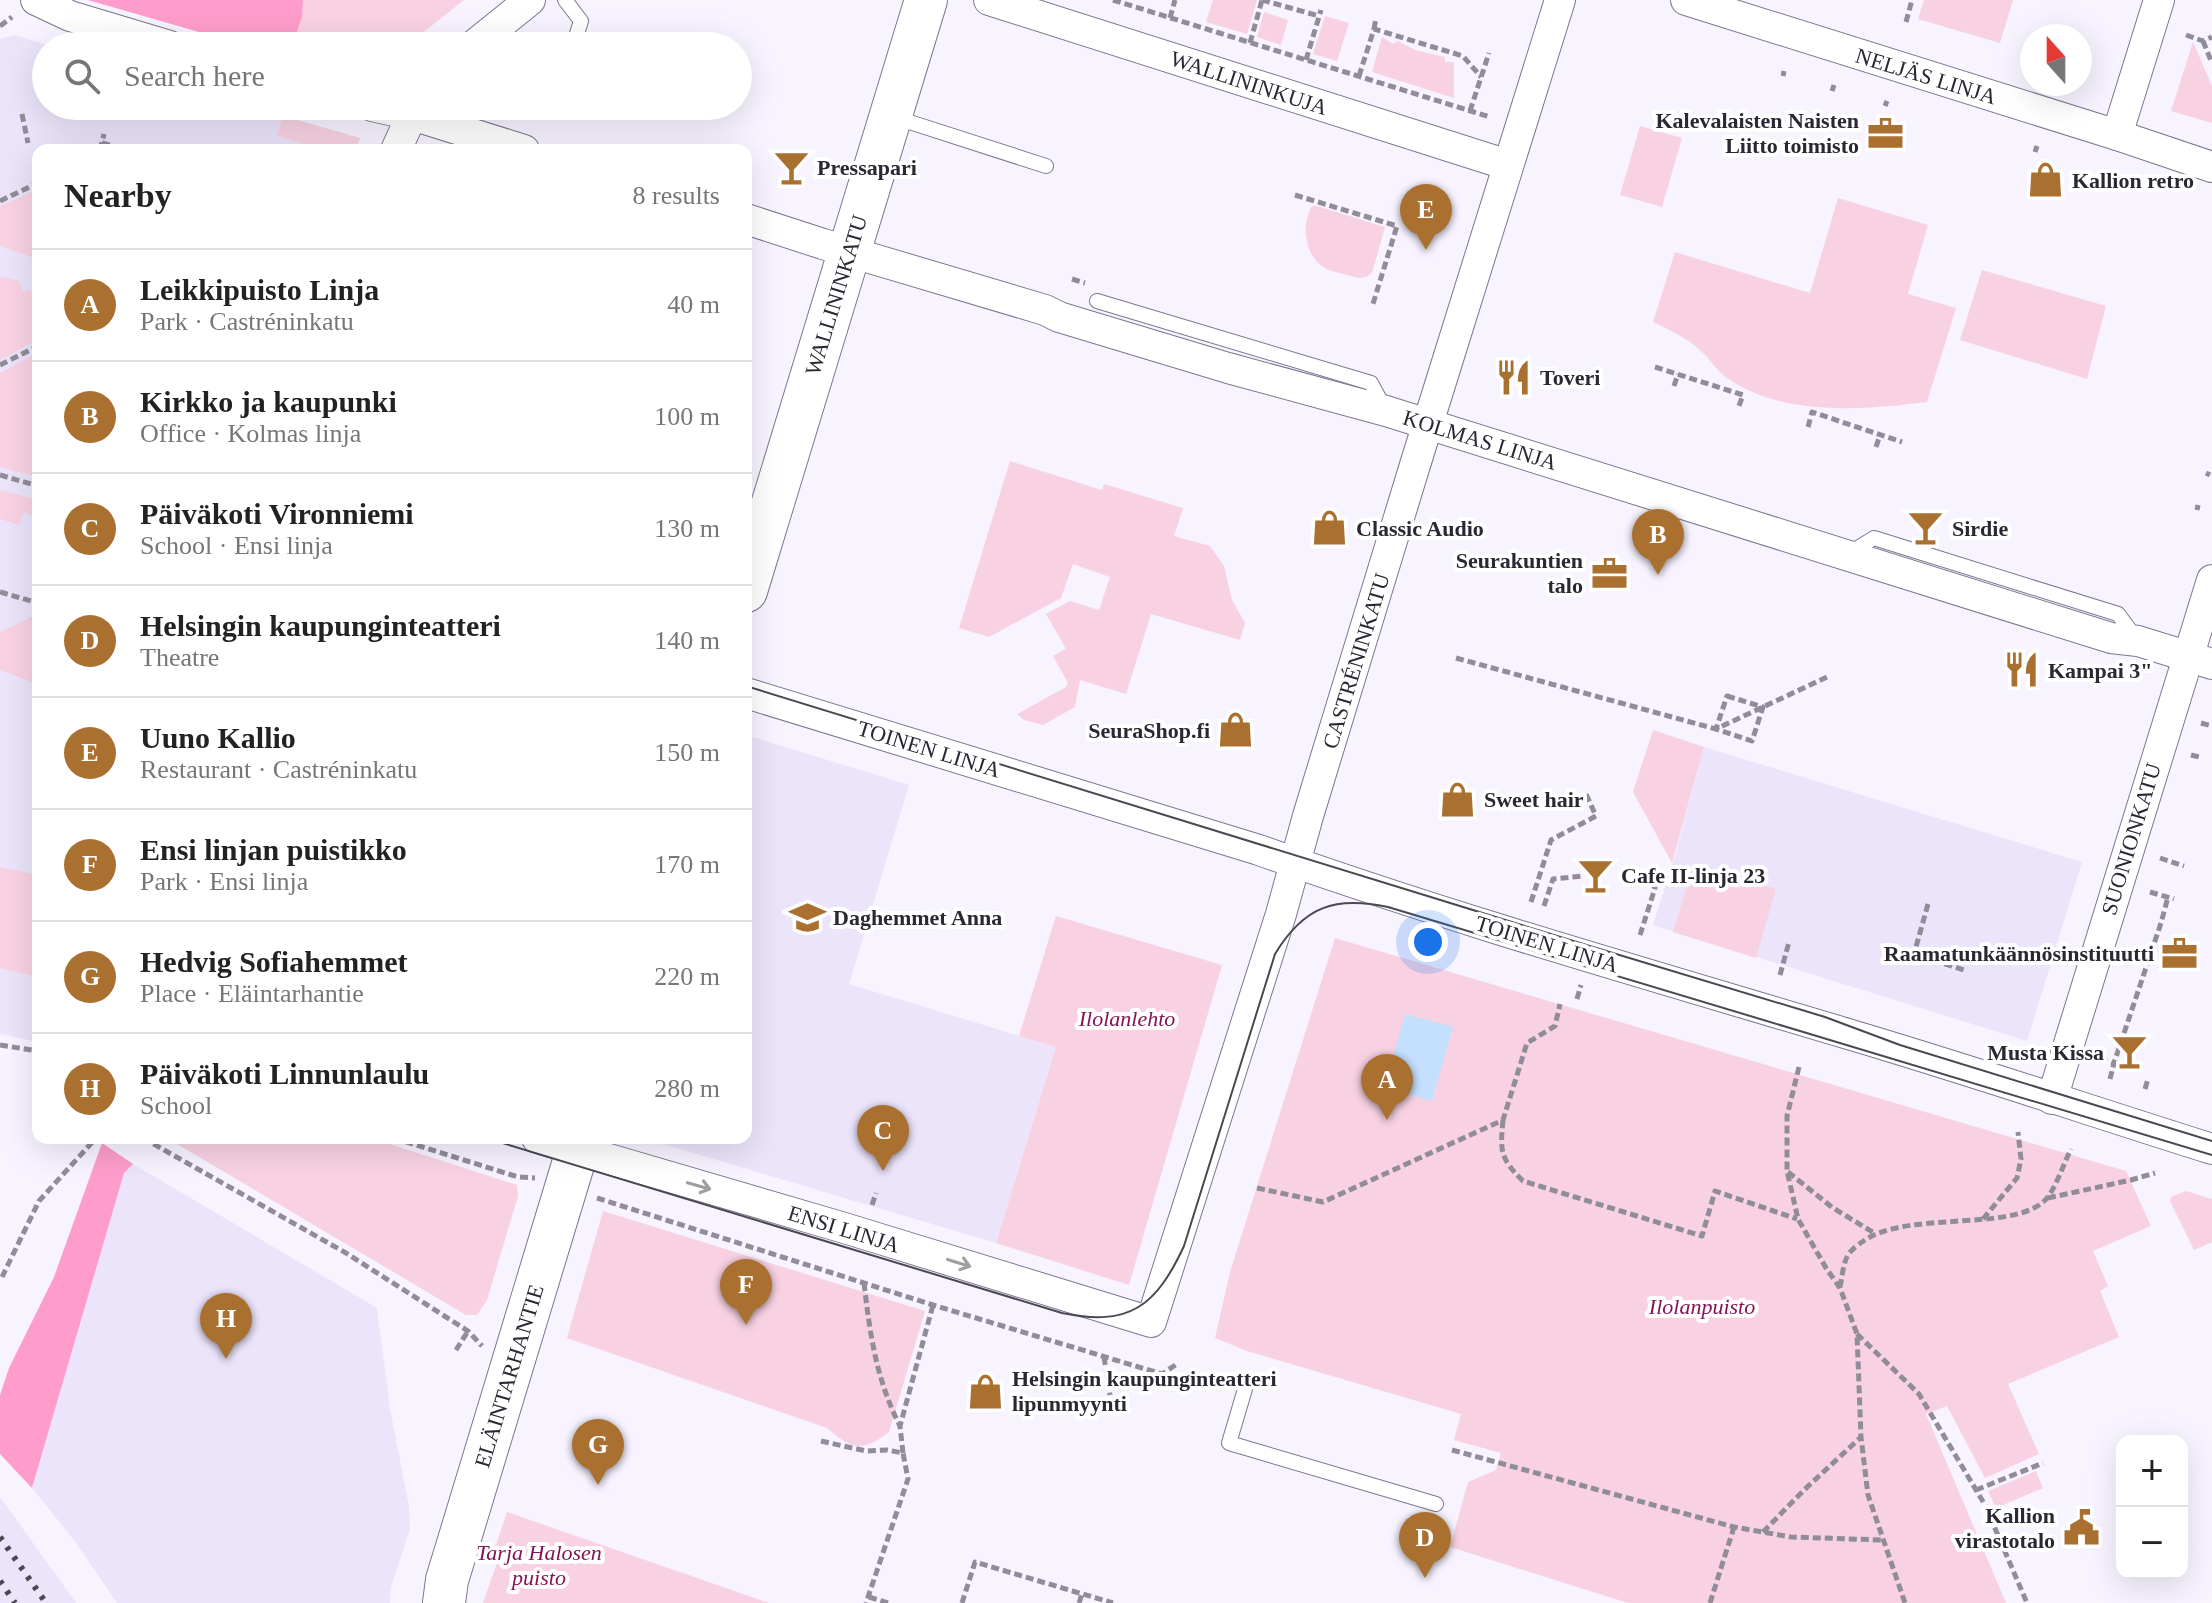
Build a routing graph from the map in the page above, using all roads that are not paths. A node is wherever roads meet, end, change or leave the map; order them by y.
1 (36, 0) edge
2 (530, 0) edge
3 (565, 0) edge
4 (926, 0) edge
5 (989, 0) edge
6 (1560, 0) edge
7 (1686, 0) edge
8 (2159, 0) edge
9 (123, 32) edge
10 (490, 32) edge
11 (577, 32) edge
12 (890, 116) junction
13 (410, 120) edge
14 (439, 120) edge
15 (2117, 135) junction
16 (399, 144) edge
17 (507, 144) edge
18 (1508, 165) junction
19 (1046, 166) dead end
20 (2212, 167) edge
21 (752, 221) edge
22 (849, 252) junction
23 (1097, 301) dead end
24 (1386, 411) junction
25 (1428, 424) junction
26 (1847, 554) junction
27 (752, 571) edge
28 (2212, 580) edge
29 (2138, 641) junction
30 (2200, 661) edge
31 (752, 695) edge
32 (1295, 862) junction
33 (2052, 1099) junction
34 (548, 1144) edge
35 (2212, 1149) edge
36 (575, 1159) edge
37 (1151, 1322) joint
38 (1245, 1389) dead end
39 (1436, 1504) dead end
40 (444, 1603) edge

1 - 9 street
2 - 10 street
3 - 11 lane
4 - 12 main road, WALLININKATU
5 - 18 street, WALLININKUJA
6 - 18 street, CASTRÉNINKATU
7 - 15 street, NELJÄS LINJA
8 - 15 street
12 - 19 lane
12 - 22 main road, WALLININKATU
13 - 16 street
14 - 17 street
15 - 20 street, NELJÄS LINJA
18 - 25 street, CASTRÉNINKATU
21 - 22 street, KOLMAS LINJA
22 - 24 street, KOLMAS LINJA
22 - 27 main road, WALLININKATU
23 - 24 lane
24 - 25 street, KOLMAS LINJA
25 - 26 street, KOLMAS LINJA
25 - 32 street, CASTRÉNINKATU
26 - 29 street, KOLMAS LINJA
26 - 29 lane
28 - 30 street, SUONIONKATU
29 - 30 street, KOLMAS LINJA
30 - 33 street, SUONIONKATU
31 - 32 street, TOINEN LINJA
32 - 33 street, TOINEN LINJA
32 - 37 street, CASTRÉNINKATU
33 - 35 street, TOINEN LINJA
34 - 36 street, ENSI LINJA
36 -> 37 street, ENSI LINJA
36 - 40 main road, ELÄINTARHANTIE
38 - 39 lane

